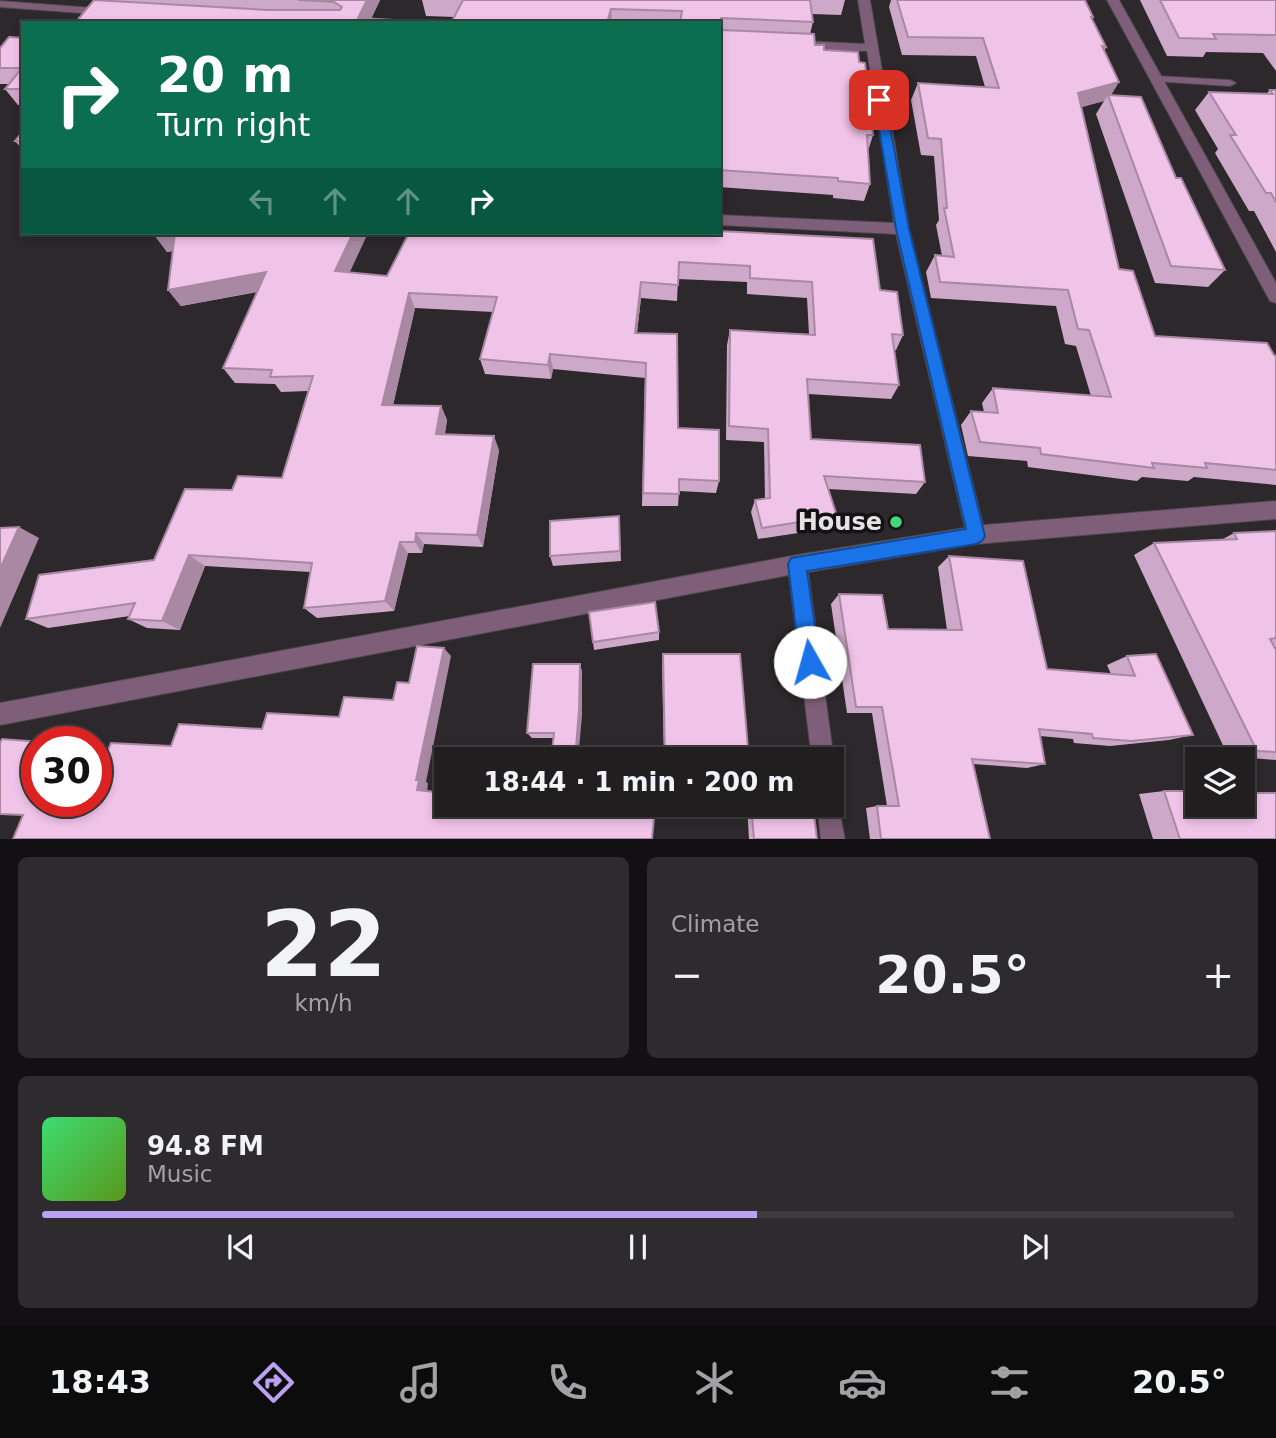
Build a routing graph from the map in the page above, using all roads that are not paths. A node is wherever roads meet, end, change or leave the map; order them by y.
1 (864, 0) edge
2 (1112, 0) edge
3 (0, 5) edge
4 (118, 12) edge
5 (788, 44) edge
6 (870, 48) junction
7 (1156, 79) junction
8 (1230, 83) dead end
9 (721, 220) edge
10 (902, 229) junction
11 (1276, 297) edge
12 (1276, 510) edge
13 (976, 536) junction
14 (797, 564) junction
15 (0, 714) edge
16 (821, 747) edge
17 (830, 817) edge
18 (833, 839) edge

1 - 6 street
2 - 7 street
3 - 4 street
5 - 6 street
6 - 10 street
7 - 8 lane
7 - 11 street
9 - 10 street
10 - 13 street
12 - 13 street
13 - 14 street
14 - 15 street
14 - 16 street
17 - 18 street

